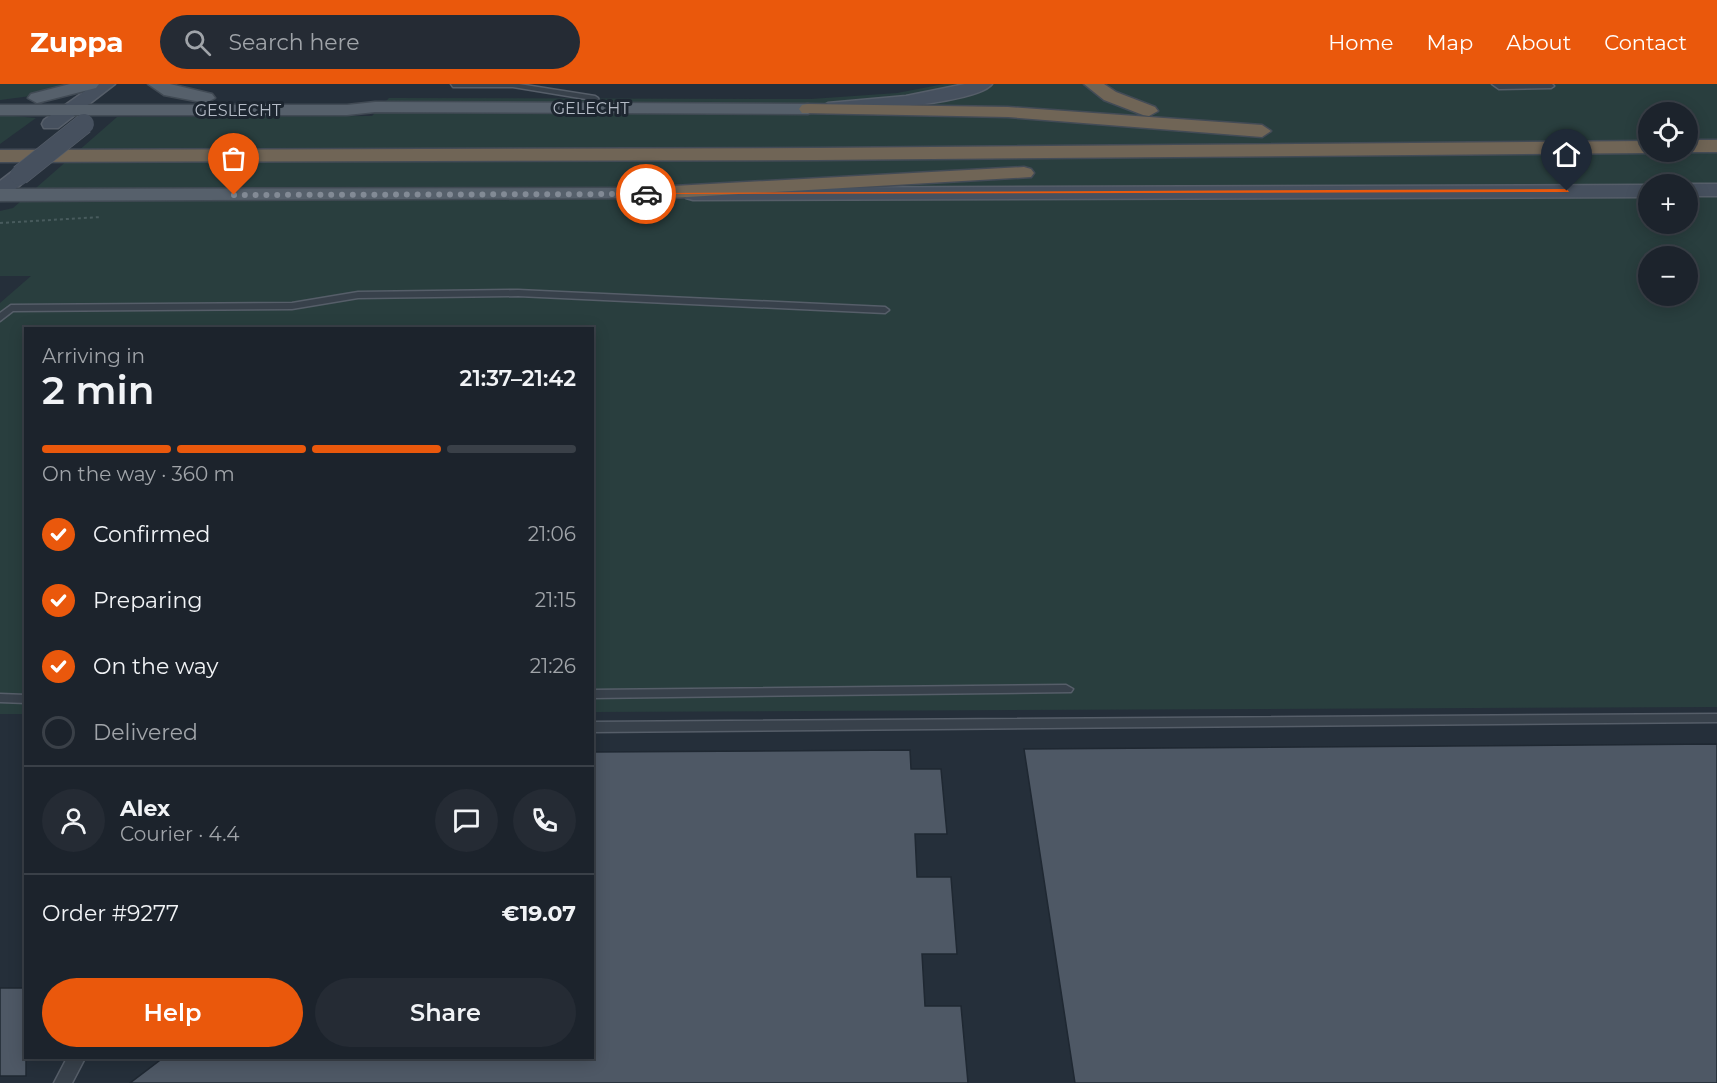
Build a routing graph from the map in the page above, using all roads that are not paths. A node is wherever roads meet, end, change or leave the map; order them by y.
1 (90, 84) edge
2 (106, 84) edge
3 (157, 84) edge
4 (983, 84) edge
5 (1093, 84) edge
6 (1495, 84) edge
7 (1548, 84) edge
8 (453, 85) edge
9 (122, 94) dead end
10 (0, 102) edge
11 (375, 107) junction
12 (599, 108) junction
13 (808, 109) junction
14 (0, 110) edge
15 (67, 111) junction
16 (100, 111) junction
17 (1209, 125) junction
18 (1638, 137) edge
19 (1698, 137) edge
20 (1717, 137) edge
21 (1335, 138) junction
22 (0, 145) edge
23 (1698, 146) edge
24 (1717, 146) edge
25 (1638, 147) edge
26 (1451, 148) junction
27 (0, 156) edge
28 (0, 164) edge
29 (1638, 190) edge
30 (1698, 190) edge
31 (1717, 190) edge
32 (0, 193) edge
33 (637, 195) junction
34 (51, 196) junction
35 (0, 206) edge
36 (885, 310) dead end
37 (0, 318) edge
38 (1066, 689) dead end
39 (594, 694) edge
40 (0, 699) edge
41 (24, 699) edge
42 (1717, 718) edge
43 (594, 727) edge
44 (75, 1059) edge
45 (63, 1083) edge

1 - 10 main road
2 - 15 street
3 - 11 main road
4 - 13 street
5 - 17 highway
6 - 7 lane
8 - 12 lane
9 - 16 street
11 - 12 main road, GELECHT
11 - 16 main road, GESLECHT
12 - 13 main road, GELECHT
13 - 17 highway
14 - 15 main road, GESLECHT
15 - 16 main road, GESLECHT
15 - 28 street
16 - 32 street, bridge
17 - 21 highway
18 - 21 highway
19 - 20 highway
21 - 22 highway
23 - 24 highway
25 - 26 highway
26 - 27 highway
26 - 33 highway
29 - 33 street
30 - 31 street
32 - 34 main road
33 - 34 main road
34 - 35 main road
36 - 37 lane
38 - 39 lane
40 - 41 lane
42 - 43 lane
44 - 45 lane

